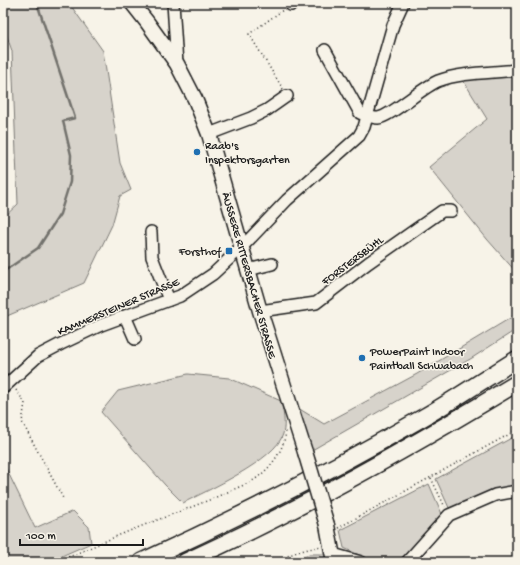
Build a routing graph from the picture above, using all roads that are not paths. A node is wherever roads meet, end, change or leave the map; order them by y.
1 (132, 3) edge
2 (403, 3) edge
3 (175, 4) edge
4 (325, 50) dead end
5 (177, 64) junction
6 (517, 70) edge
7 (287, 96) road end
8 (368, 116) junction
9 (209, 134) junction
10 (451, 211) dead end
11 (151, 232) dead end
12 (242, 247) junction
13 (272, 264) dead end
14 (248, 270) junction
15 (169, 300) junction
16 (260, 311) junction
17 (125, 316) junction
18 (135, 340) dead end
19 (517, 359) edge
20 (517, 382) edge
21 (7, 385) edge
22 (517, 491) edge
23 (330, 544) edge
24 (141, 562) edge
25 (185, 562) edge
26 (361, 562) edge
27 (407, 562) edge

1 - 5 main road, ÄUSSERE RITTERSBACHER STRASSE
2 - 8 street, KAMMERSTEINER STRASSE
3 - 5 street
4 - 8 street
5 - 9 main road, ÄUSSERE RITTERSBACHER STRASSE
6 - 8 street
7 - 9 street
8 - 12 street, KAMMERSTEINER STRASSE
9 - 12 main road, ÄUSSERE RITTERSBACHER STRASSE
10 - 16 street, FORSTERSBÜHL
11 - 15 street
12 - 14 main road, ÄUSSERE RITTERSBACHER STRASSE
12 - 15 street, KAMMERSTEINER STRASSE
13 - 14 street
14 - 16 main road, ÄUSSERE RITTERSBACHER STRASSE
15 - 17 street, KAMMERSTEINER STRASSE
16 - 23 main road, ÄUSSERE RITTERSBACHER STRASSE, bridge
17 - 18 street
17 - 21 street, KAMMERSTEINER STRASSE
19 - 24 highway
20 - 25 highway
22 - 27 street
23 - 26 street

